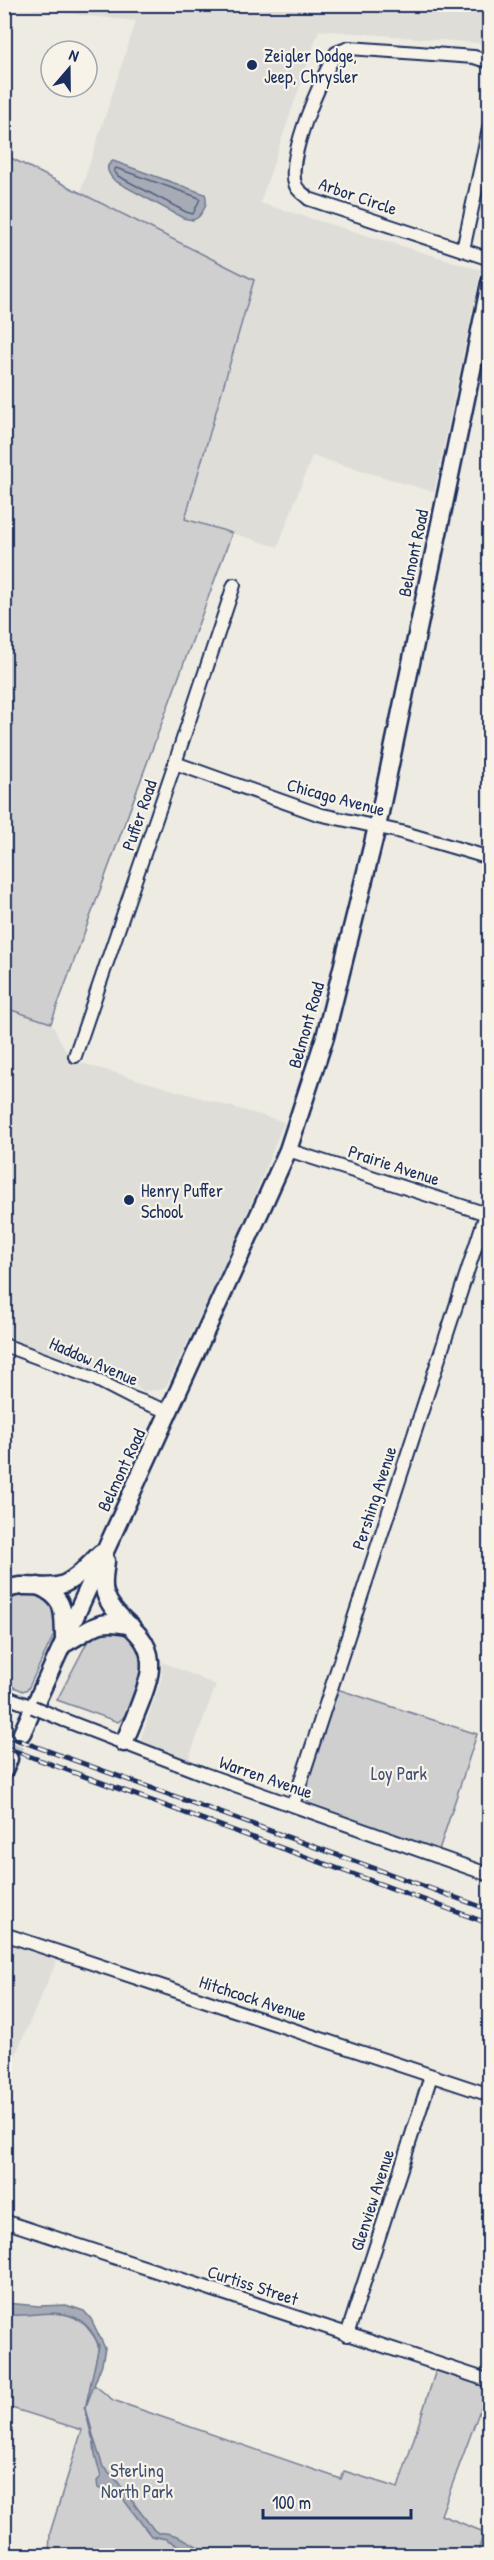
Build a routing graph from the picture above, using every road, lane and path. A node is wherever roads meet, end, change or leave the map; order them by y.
1 (489, 62) edge
2 (489, 123) edge
3 (463, 250) junction
4 (489, 259) edge
5 (489, 283) edge
6 (484, 340) edge
7 (234, 585) dead end
8 (176, 763) junction
9 (376, 827) junction
10 (489, 858) edge
11 (75, 1056) dead end
12 (288, 1150) junction
13 (489, 1202) edge
14 (487, 1215) edge
15 (4, 1345) edge
16 (170, 1412) junction
17 (107, 1547) junction
18 (34, 1585) junction
19 (4, 1591) edge
20 (131, 1626) junction
21 (64, 1644) junction
22 (7, 1696) edge
23 (22, 1733) tunnel mouth
24 (124, 1743) junction
25 (293, 1805) junction
26 (489, 1875) edge
27 (4, 1934) edge
28 (431, 2076) junction
29 (489, 2095) edge
30 (4, 2221) edge
31 (347, 2335) junction
32 (489, 2382) edge

1 - 3 street, Arbor Circle
2 - 3 street
3 - 4 street, Arbor Circle
5 - 6 main road, Belmont Road
6 - 9 main road, Belmont Road
7 - 8 street, Puffer Road
8 - 9 street, Chicago Avenue
8 - 11 street, Puffer Road
9 - 10 street, Chicago Avenue
9 - 12 main road, Belmont Road
12 - 14 street, Prairie Avenue
12 - 16 main road, Belmont Road
13 - 14 street, Pershing Avenue
14 - 25 street, Pershing Avenue
15 - 16 street, Haddow Avenue
16 - 17 main road, Belmont Road
17 - 18 main road
17 - 20 main road
17 - 21 main road, Belmont Road
18 - 19 main road
18 - 21 main road
20 - 21 main road
20 - 24 main road
21 - 23 main road, Belmont Road
22 - 24 street, Warren Avenue, bridge
24 - 25 street, Warren Avenue
25 - 26 street, Warren Avenue
27 - 28 street, Hitchcock Avenue
28 - 29 street, Hitchcock Avenue
28 - 31 street, Glenview Avenue
30 - 31 street, Curtiss Street
31 - 32 street, Curtiss Street

